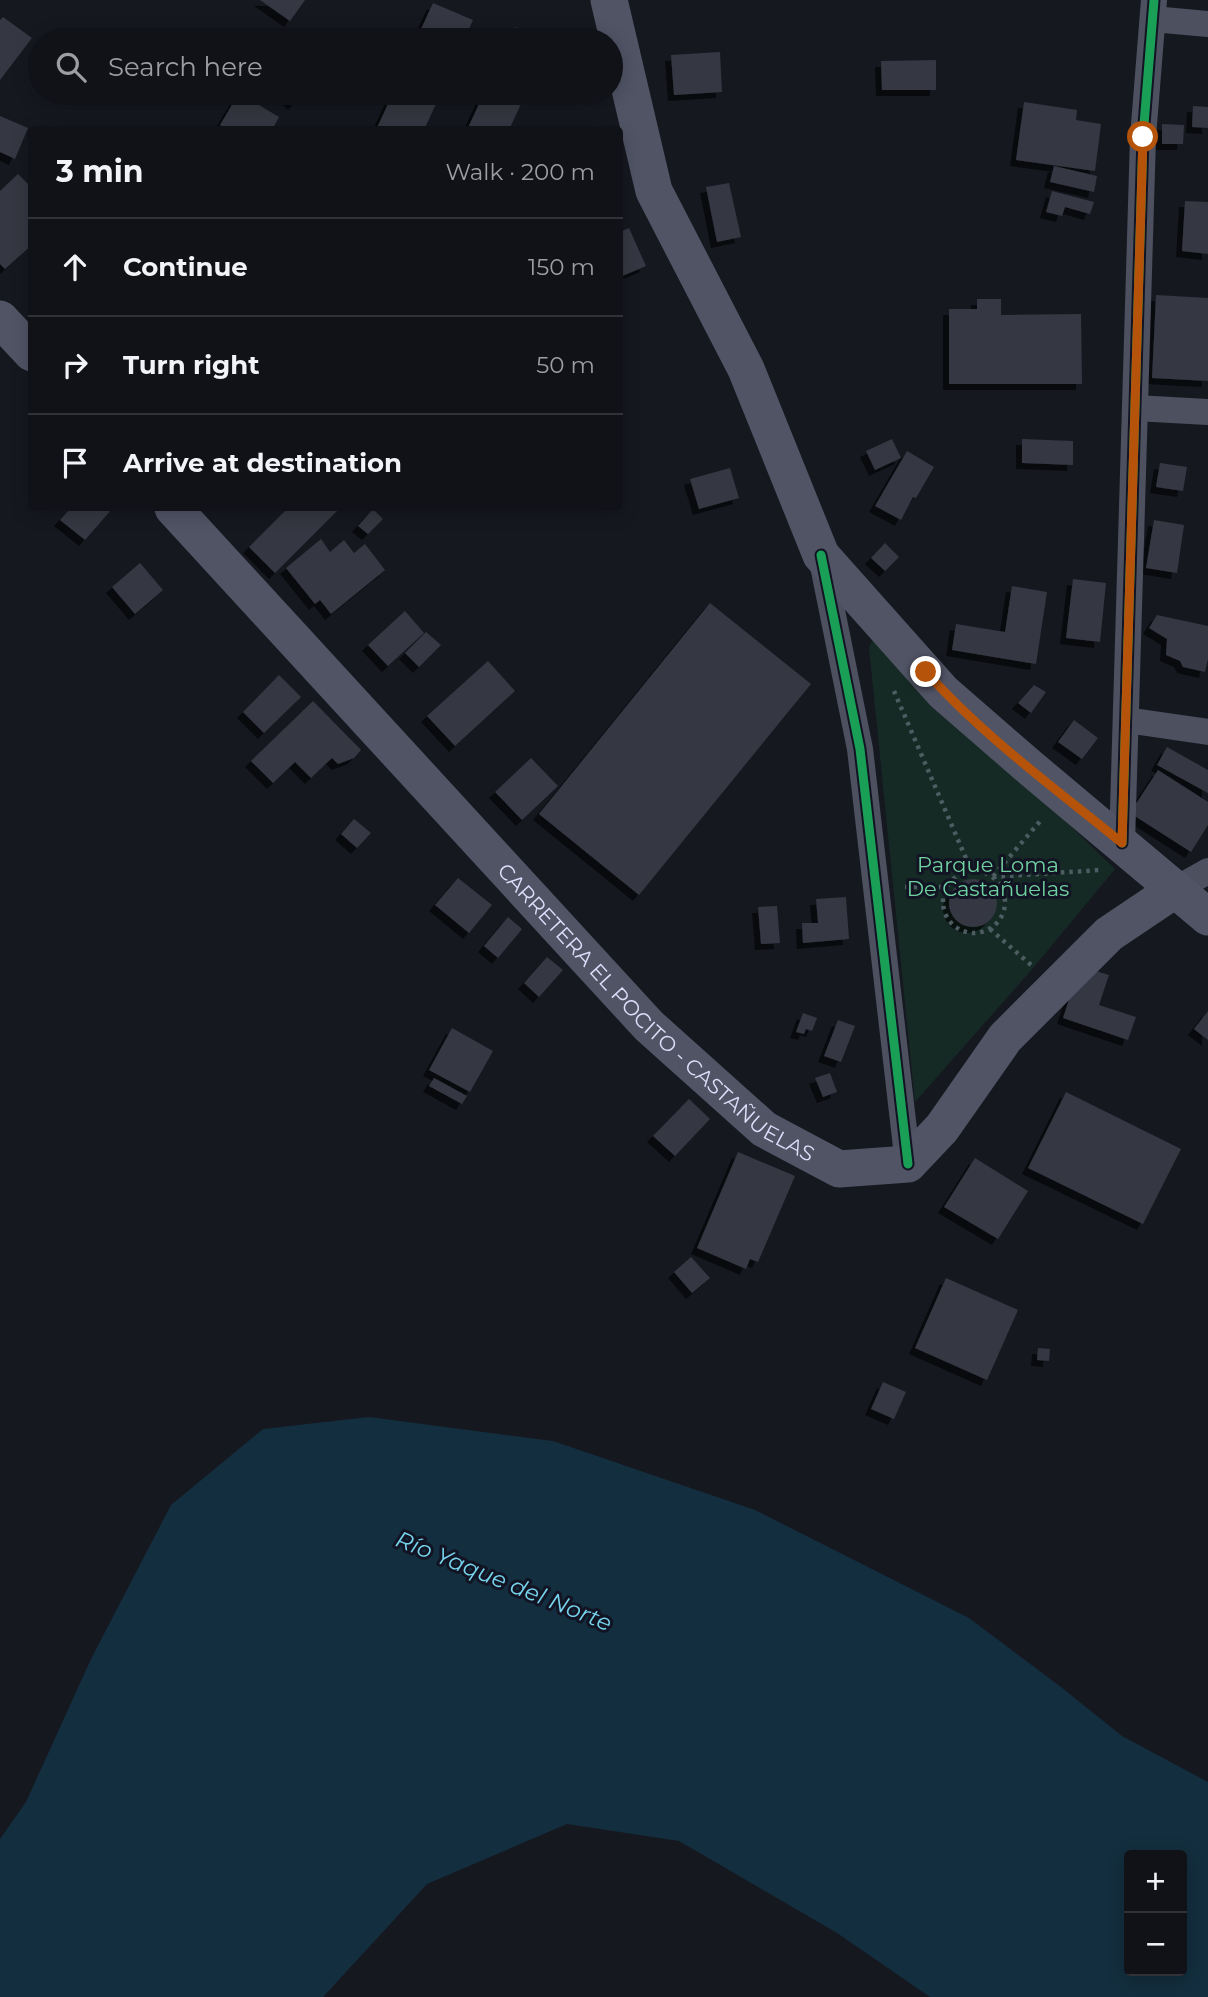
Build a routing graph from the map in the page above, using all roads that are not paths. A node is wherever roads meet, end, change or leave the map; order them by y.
1 (609, 0) edge
2 (1154, 9) edge
3 (1208, 24) edge
4 (616, 28) edge
5 (623, 59) edge
6 (0, 318) edge
7 (28, 349) edge
8 (1135, 408) junction
9 (1208, 412) edge
10 (176, 511) edge
11 (821, 555) junction
12 (1126, 720) junction
13 (1208, 732) edge
14 (1112, 857) junction
15 (1208, 871) edge
16 (1175, 889) junction
17 (1208, 917) edge
18 (908, 1164) junction

1 - 4 main road
2 - 3 street
2 - 8 street
5 - 11 main road
6 - 7 main road
8 - 9 street
8 - 12 street
10 - 18 main road, CARRETERA EL POCITO - CASTAÑUELAS
11 - 14 main road
11 - 18 street
12 - 13 street
12 - 14 street
14 - 16 main road
15 - 16 street
16 - 17 main road
16 - 18 main road

